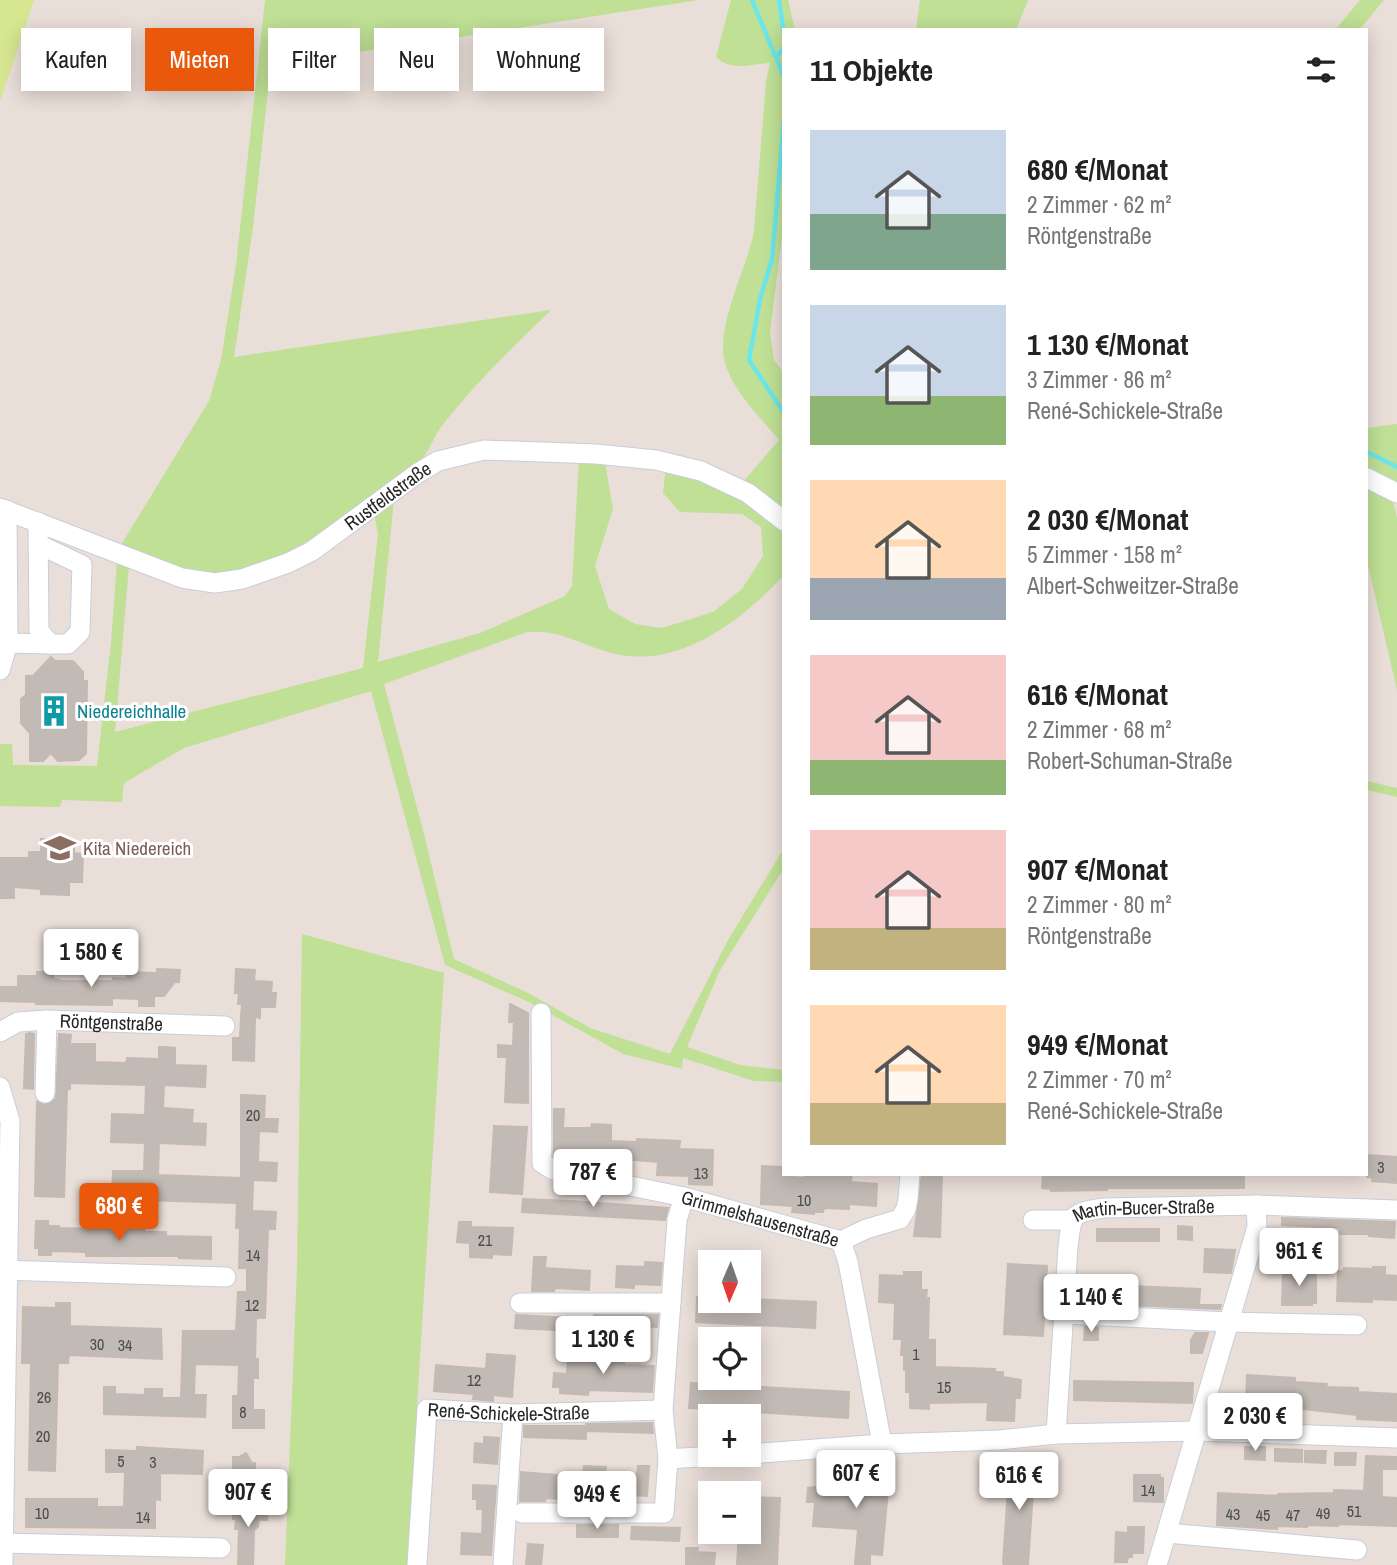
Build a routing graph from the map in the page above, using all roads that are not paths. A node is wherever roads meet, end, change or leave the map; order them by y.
1 (1368, 478) edge
2 (1397, 493) edge
3 (4, 509) edge
4 (782, 520) edge
5 (38, 522) junction
6 (38, 544) junction
7 (8, 642) junction
8 (50, 644) junction
9 (0, 670) edge
10 (541, 1013) dead end
11 (47, 1020) junction
12 (225, 1026) dead end
13 (0, 1032) edge
14 (0, 1087) edge
15 (45, 1093) dead end
16 (910, 1176) edge
17 (684, 1197) junction
18 (1256, 1205) junction
19 (1397, 1210) edge
20 (1033, 1220) dead end
21 (1072, 1220) junction
22 (841, 1241) junction
23 (4, 1270) edge
24 (226, 1277) dead end
25 (520, 1303) dead end
26 (671, 1303) junction
27 (1064, 1314) junction
28 (1228, 1322) junction
29 (1357, 1325) dead end
30 (663, 1410) junction
31 (513, 1414) junction
32 (1198, 1431) junction
33 (1056, 1434) junction
34 (1397, 1438) edge
35 (882, 1444) junction
36 (761, 1453) edge
37 (698, 1457) edge
38 (668, 1459) junction
39 (522, 1513) dead end
40 (1167, 1533) junction
41 (1, 1543) edge
42 (221, 1548) dead end
43 (1357, 1550) dead end
44 (3, 1565) edge
45 (417, 1565) edge
46 (503, 1565) edge
47 (1157, 1565) edge

1 - 2 street
3 - 5 street, Rustfeldstraße
3 - 7 street
4 - 5 street, Rustfeldstraße
5 - 6 street
6 - 8 street
6 - 8 street
7 - 8 street
7 - 9 street
10 - 17 street, Grimmelshausenstraße
11 - 12 street, Röntgenstraße
11 - 13 street, Röntgenstraße
11 - 15 street
14 - 23 street
16 - 22 street
17 - 22 street, Grimmelshausenstraße
17 - 26 street
18 - 19 street, Martin-Bucer-Straße
18 - 21 street, Martin-Bucer-Straße
18 - 28 street
20 - 21 street
21 - 27 street, Martin-Bucer-Straße
22 - 35 street, Grimmelshausenstraße
23 - 24 street
23 - 41 street
25 - 26 street
26 - 30 street
27 - 28 street
27 - 33 street, Martin-Bucer-Straße
28 - 29 street
28 - 32 street
30 - 31 street, René-Schickele-Straße
30 - 38 street
31 - 45 street, René-Schickele-Straße
31 - 46 street
32 - 33 street
32 - 34 street
32 - 40 street
33 - 35 street
35 - 36 street
37 - 38 street
38 - 39 street
40 - 43 street
40 - 47 street
41 - 42 street
41 - 44 street

